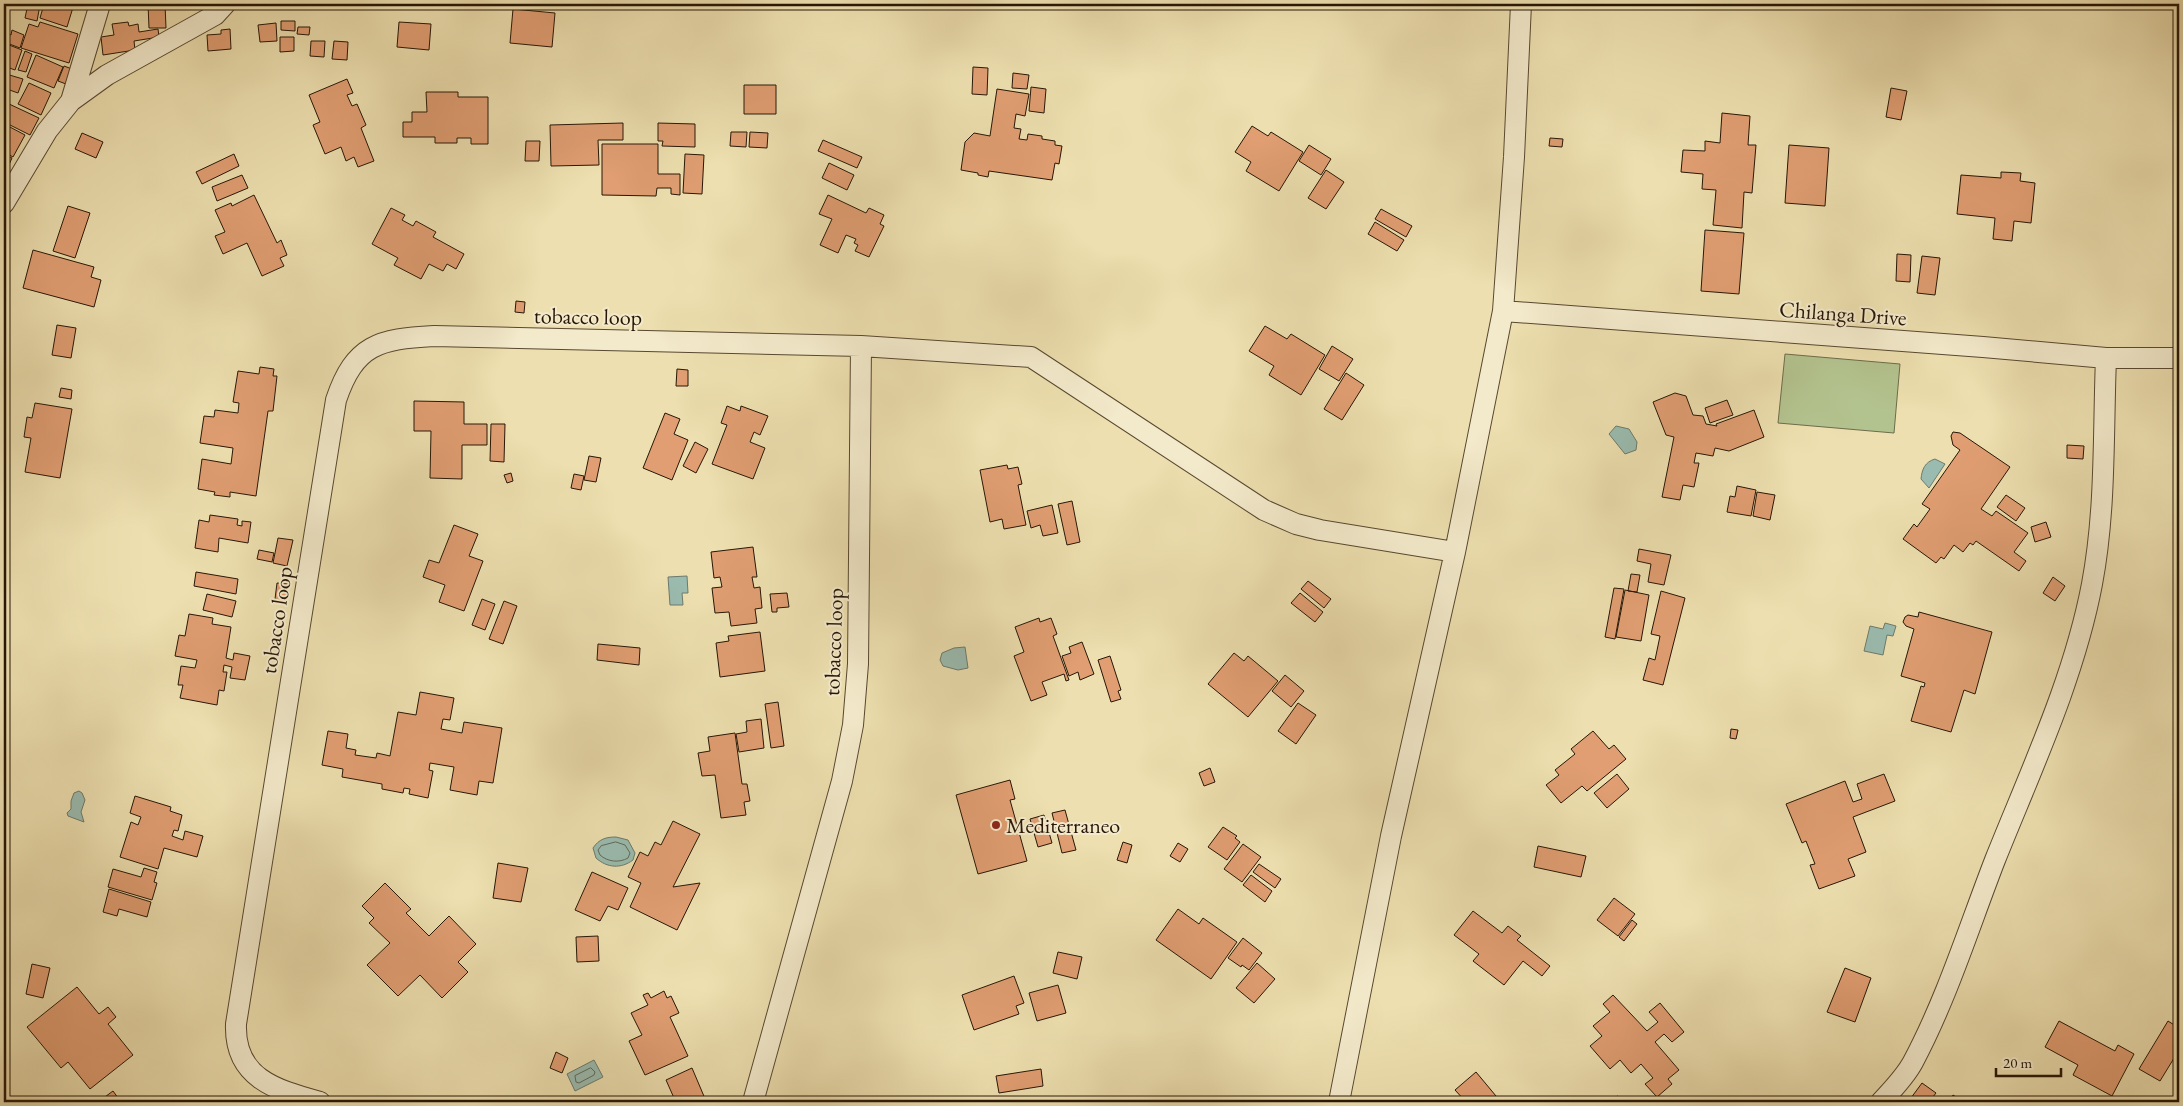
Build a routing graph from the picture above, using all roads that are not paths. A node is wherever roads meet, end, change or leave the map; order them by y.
1 (100, 4) edge
2 (225, 4) edge
3 (1521, 4) edge
4 (71, 101) junction
5 (4, 203) edge
6 (1503, 311) junction
7 (861, 346) junction
8 (2106, 358) junction
9 (2179, 358) edge
10 (1455, 552) junction
11 (320, 1102) edge
12 (753, 1102) edge
13 (1339, 1102) edge
14 (1881, 1102) edge

1 - 4 street
2 - 4 street
3 - 6 street
4 - 5 street
6 - 8 street, Chilanga Drive
6 - 10 street
7 - 10 street
7 - 11 street, tobacco loop
7 - 12 street, tobacco loop
8 - 9 street, Chilanga Drive
8 - 14 street
10 - 13 street

